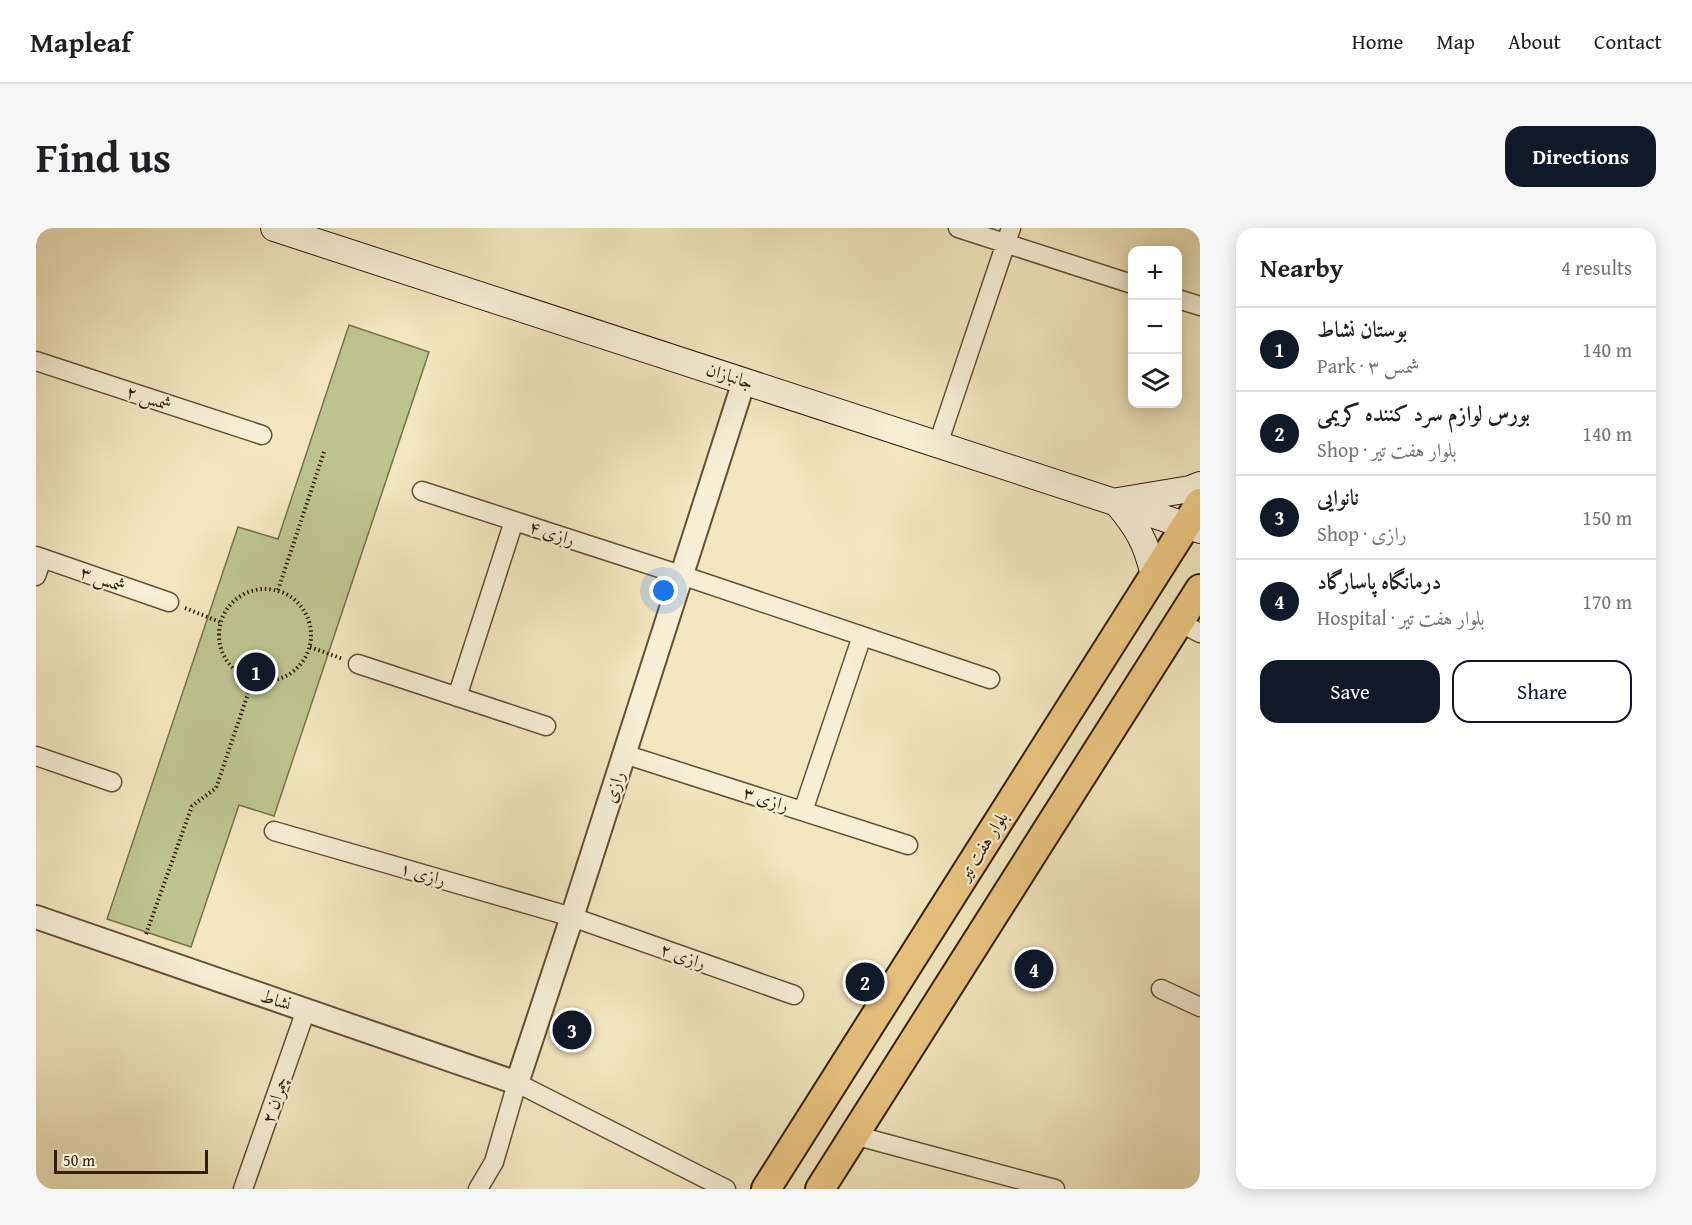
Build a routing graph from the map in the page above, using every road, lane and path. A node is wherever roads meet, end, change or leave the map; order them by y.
1 (274, 228) edge
2 (958, 228) edge
3 (315, 234) edge
4 (1008, 236) edge
5 (1128, 282) edge
6 (1181, 300) edge
7 (1200, 306) edge
8 (36, 361) edge
9 (744, 381) junction
10 (262, 435) dead end
11 (938, 444) junction
12 (324, 452) dead end
13 (1200, 484) edge
14 (422, 491) dead end
15 (1116, 502) junction
16 (1195, 519) edge
17 (514, 521) junction
18 (39, 557) edge
19 (681, 575) junction
20 (1154, 575) junction
21 (36, 576) edge
22 (1200, 589) edge
23 (278, 590) junction
24 (169, 602) joint
25 (220, 622) junction
26 (1190, 628) edge
27 (862, 636) junction
28 (310, 647) junction
29 (358, 664) joint
30 (252, 679) junction
31 (990, 679) dead end
32 (457, 696) junction
33 (546, 726) dead end
34 (624, 754) junction
35 (36, 756) edge
36 (112, 782) dead end
37 (803, 811) junction
38 (274, 831) dead end
39 (908, 845) dead end
40 (36, 917) edge
41 (572, 917) junction
42 (139, 953) junction
43 (1161, 989) dead end
44 (794, 995) dead end
45 (1200, 1007) edge
46 (306, 1010) junction
47 (517, 1083) junction
48 (854, 1135) junction
49 (243, 1189) edge
50 (478, 1189) edge
51 (726, 1189) edge
52 (766, 1189) edge
53 (820, 1189) edge
54 (1055, 1189) edge

1 - 3 main road, جانبازان
2 - 4 street
3 - 9 main road, جانبازان
4 - 5 street
4 - 11 street
6 - 7 street
8 - 10 street, شمس ۲
9 - 11 main road, جانبازان
9 - 19 street, رازی
11 - 15 main road, جانبازان
12 - 23 path
13 - 15 main road
14 - 17 street, رازی ۴
15 - 16 main road, جانبازان
15 - 20 main road
16 - 20 main road, بلوار هفت تیر
17 - 19 street, رازی ۴
17 - 32 street
18 - 21 street
18 - 24 street, شمس ۳
19 - 27 street, رازی ۴
19 - 34 street, رازی
20 - 52 main road, بلوار هفت تیر
22 - 26 main road
23 - 25 path
23 - 28 path
24 - 25 path
25 - 30 path
26 - 48 main road
27 - 31 street, رازی ۴
27 - 37 street
28 - 29 path
28 - 30 path
29 - 32 street
30 - 42 path
32 - 33 street
34 - 37 street, رازی ۳
34 - 41 street, رازی
35 - 36 street
37 - 39 street, رازی ۳
38 - 41 street, رازی ۱
40 - 42 street, نشاط
41 - 44 street, رازی ۲
41 - 47 street, رازی
42 - 46 street, نشاط
43 - 45 street
46 - 47 street, نشاط
46 - 49 street, چمران ۲
47 - 50 street, رازی
47 - 51 street
48 - 53 main road
48 - 54 street

